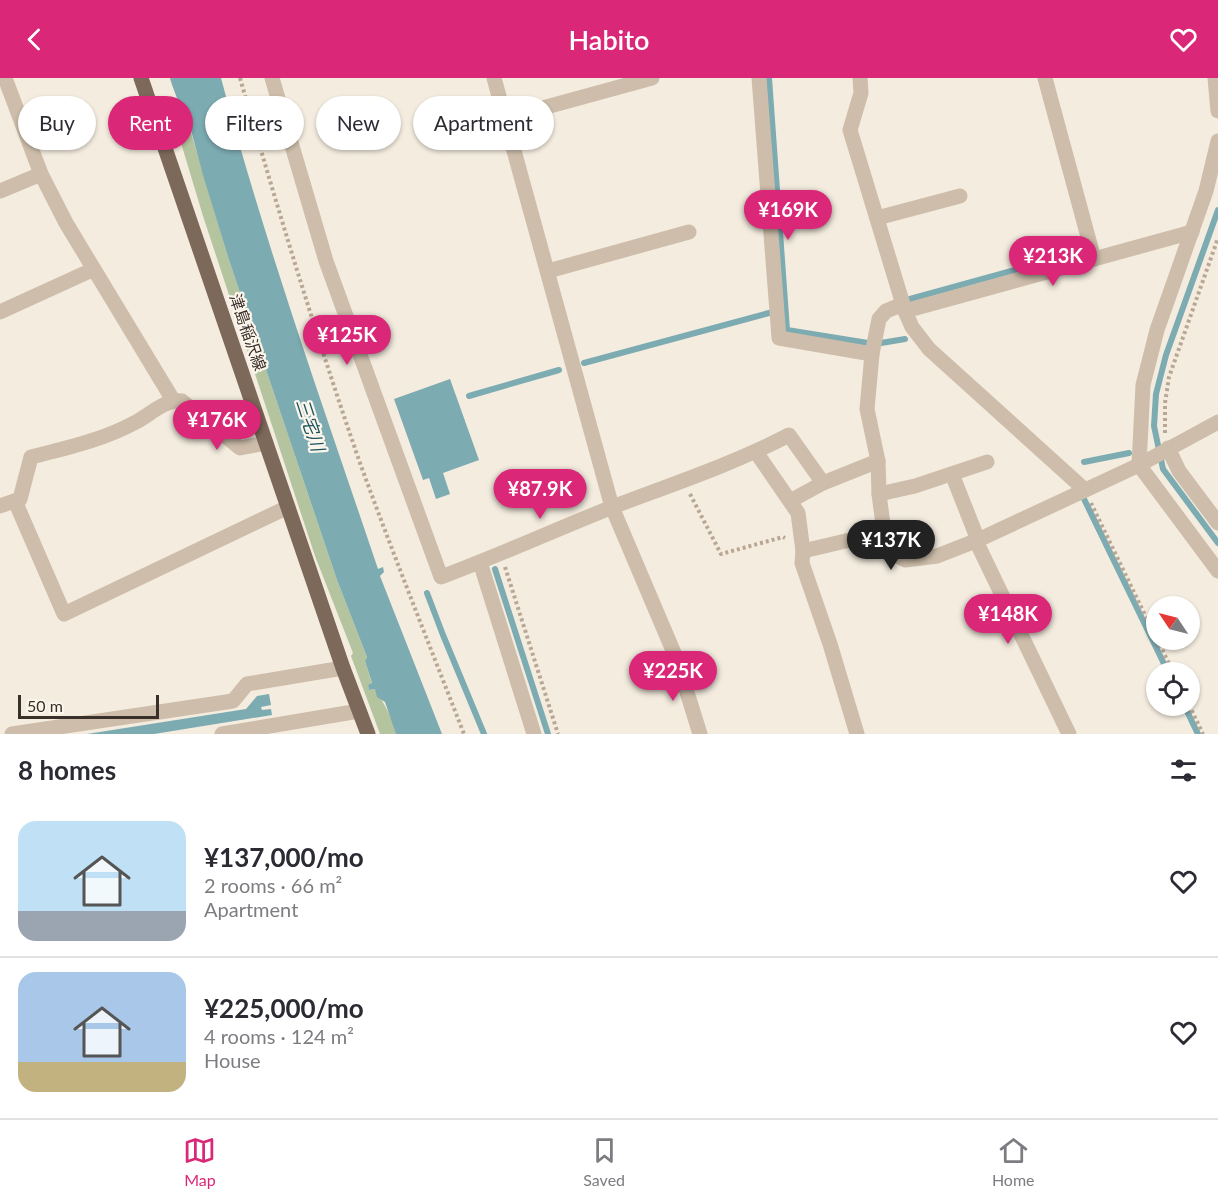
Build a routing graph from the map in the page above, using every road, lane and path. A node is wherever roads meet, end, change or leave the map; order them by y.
1 (5, 78) edge
2 (141, 78) edge
3 (240, 78) edge
4 (272, 78) edge
5 (494, 78) edge
6 (652, 78) edge
7 (759, 78) edge
8 (860, 78) edge
9 (1045, 78) edge
10 (1215, 78) edge
11 (499, 96) edge
12 (554, 105) edge
13 (1218, 111) edge
14 (1218, 141) edge
15 (515, 150) edge
16 (40, 174) junction
17 (0, 192) edge
18 (960, 196) dead end
19 (877, 218) junction
20 (689, 232) dead end
21 (1192, 232) junction
22 (1218, 238) edge
23 (1094, 259) junction
24 (92, 270) junction
25 (548, 271) junction
26 (904, 307) junction
27 (0, 312) edge
28 (872, 354) junction
29 (173, 400) junction
30 (1218, 423) edge
31 (266, 443) junction
32 (756, 452) junction
33 (1156, 455) junction
34 (878, 461) junction
35 (987, 462) dead end
36 (952, 474) junction
37 (683, 480) junction
38 (823, 483) junction
39 (1085, 490) junction
40 (879, 494) junction
41 (15, 501) junction
42 (790, 501) junction
43 (0, 506) edge
44 (288, 507) junction
45 (612, 507) junction
46 (1218, 523) edge
47 (884, 532) junction
48 (977, 540) junction
49 (804, 550) junction
50 (501, 555) junction
51 (480, 562) junction
52 (1218, 571) edge
53 (1146, 615) edge
54 (343, 668) junction
55 (359, 711) junction
56 (1194, 716) edge
57 (12, 734) edge
58 (222, 734) edge
59 (368, 734) edge
60 (464, 734) edge
61 (534, 734) edge
62 (558, 734) edge
63 (700, 734) edge
64 (857, 734) edge
65 (1069, 734) edge
66 (1203, 734) edge

1 - 16 street
2 - 31 main road, 津島稲沢線
3 - 60 path
4 - 51 street
5 - 11 street
6 - 12 street
7 - 28 street
8 - 19 street
9 - 23 street
10 - 13 street
14 - 21 street
15 - 25 street
16 - 17 street
16 - 24 street
18 - 19 street
19 - 26 street
20 - 25 street
21 - 23 street
21 - 33 street
22 - 33 path
23 - 26 street
24 - 27 street
24 - 29 street
25 - 45 street
26 - 28 street
26 - 39 street
28 - 34 street
29 - 31 street
29 - 41 street
30 - 33 street
31 - 44 main road, 津島稲沢線
32 - 37 street
32 - 38 street
32 - 42 street
33 - 39 street
33 - 46 street
33 - 52 street
34 - 38 street
34 - 40 street
35 - 36 street
36 - 40 street
36 - 48 street
37 - 45 street
37 - 49 path
38 - 42 street
39 - 48 street
39 - 53 path
40 - 47 street
41 - 43 street
41 - 44 street
42 - 49 street
44 - 54 main road, 津島稲沢線
45 - 50 street
45 - 63 street
47 - 48 street
47 - 49 street
48 - 65 street
49 - 64 street
50 - 51 street
50 - 62 path
51 - 61 street
54 - 55 main road, 津島稲沢線
54 - 57 street
55 - 58 street
55 - 59 main road, 津島稲沢線
56 - 66 path

